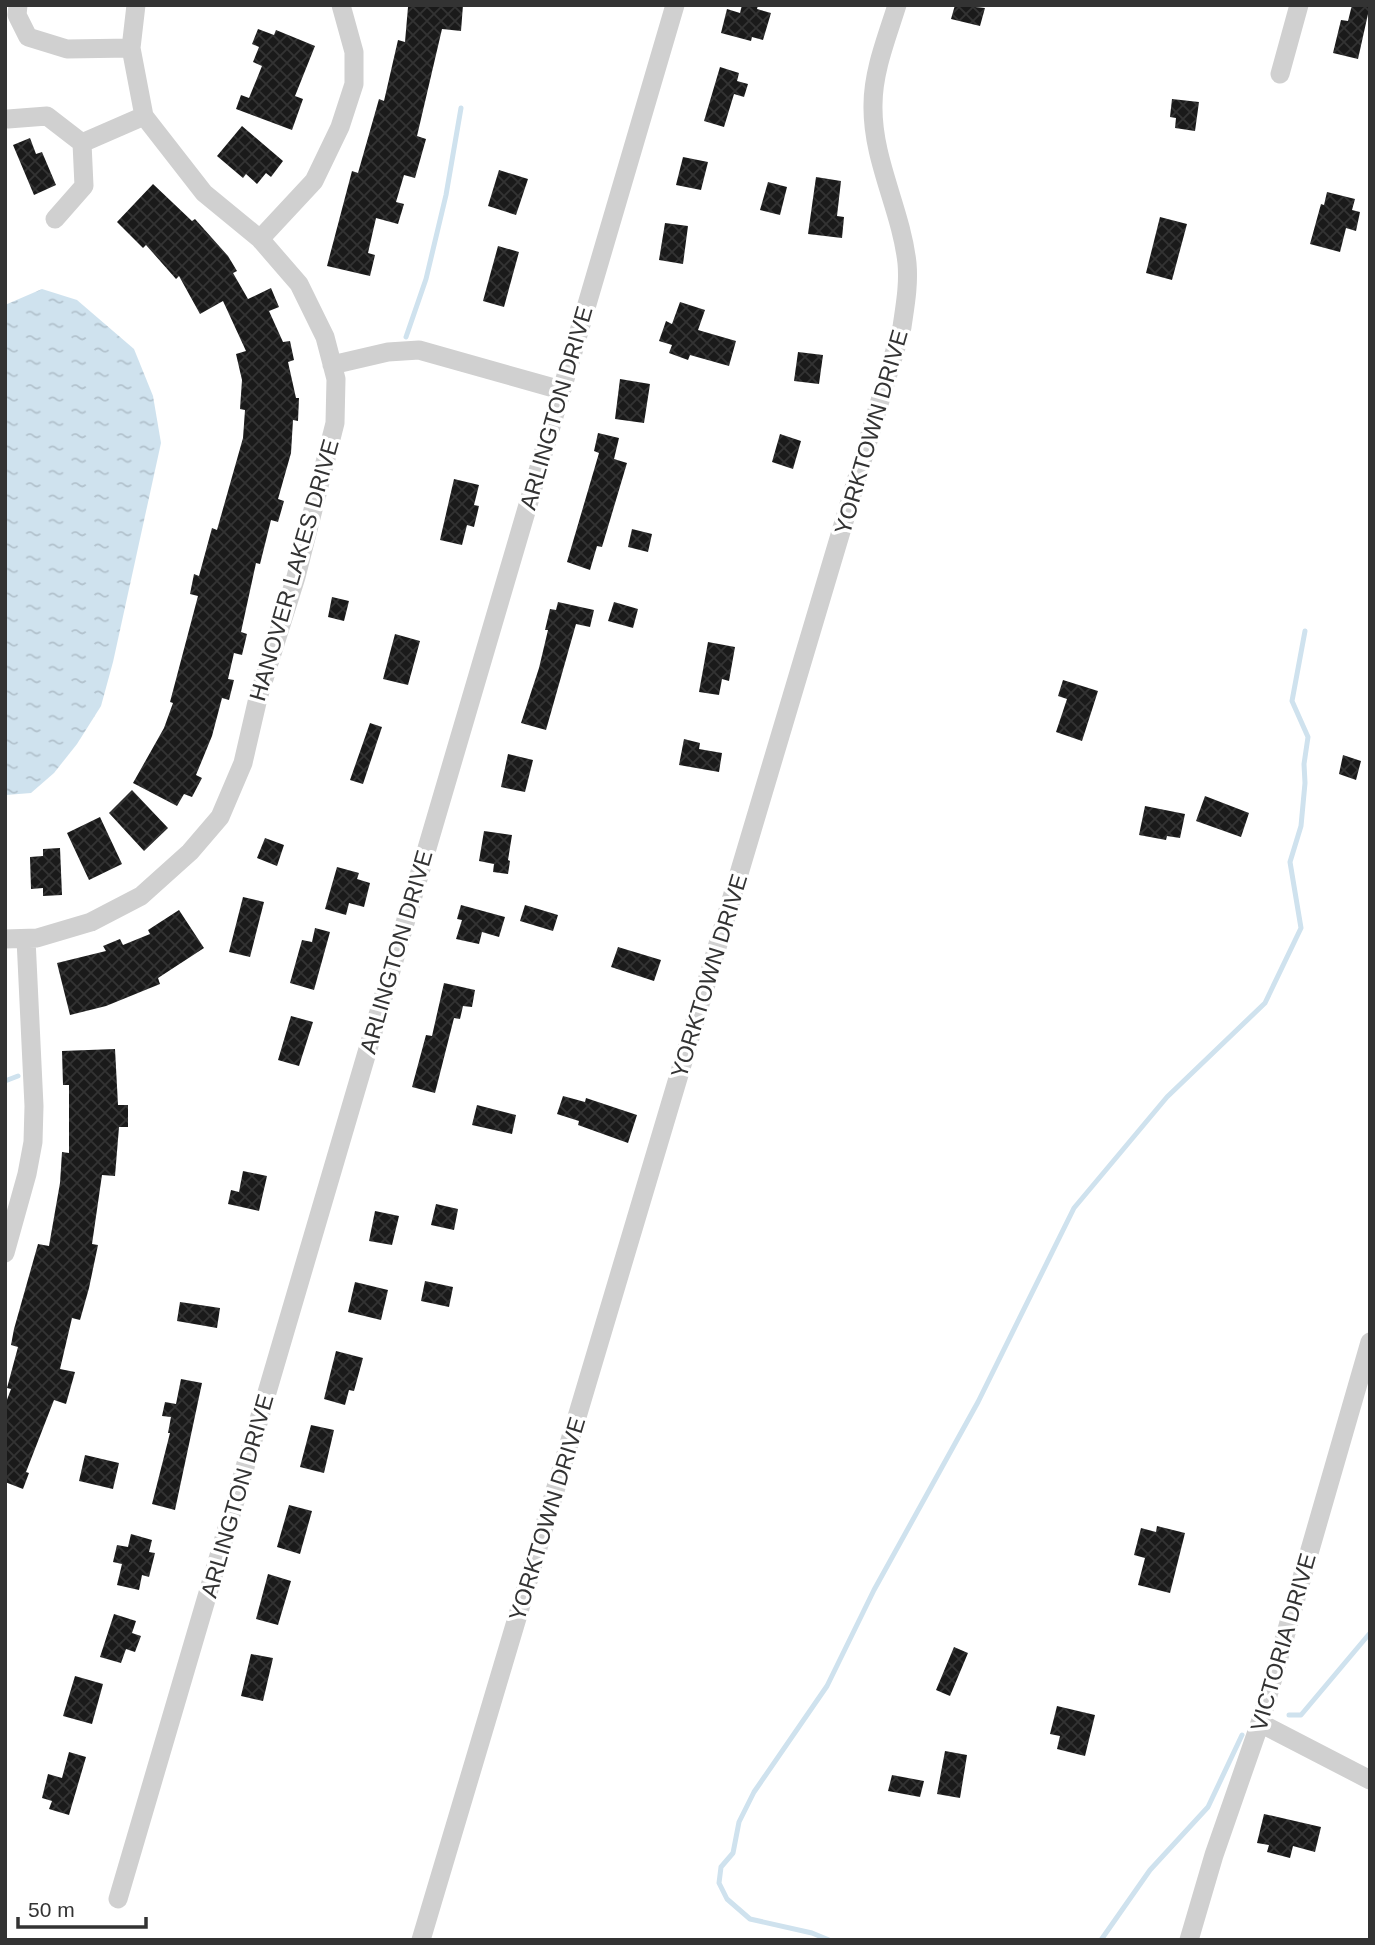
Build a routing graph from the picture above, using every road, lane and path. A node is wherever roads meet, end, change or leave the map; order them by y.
1 (18, 5) edge
2 (136, 5) edge
3 (341, 5) edge
4 (675, 5) edge
5 (897, 5) edge
6 (1299, 5) edge
7 (131, 48) junction
8 (1280, 74) dead end
9 (144, 116) junction
10 (8, 119) dead end
11 (82, 143) junction
12 (55, 219) dead end
13 (260, 239) junction
14 (332, 365) junction
15 (561, 390) junction
16 (5, 939) edge
17 (26, 939) junction
18 (5, 1253) edge
19 (1370, 1342) edge
20 (1260, 1723) junction
21 (1370, 1780) edge
22 (118, 1899) dead end
23 (421, 1940) edge
24 (1189, 1940) edge

1 - 7 street
2 - 7 street, HANOVER LAKES DRIVE
3 - 13 street
4 - 15 street, ARLINGTON DRIVE
5 - 23 street, YORKTOWN DRIVE
6 - 8 street
7 - 9 street, HANOVER LAKES DRIVE
9 - 11 street
9 - 13 street, HANOVER LAKES DRIVE
10 - 11 street
11 - 12 street
13 - 14 street, HANOVER LAKES DRIVE
14 - 15 street
14 - 17 street, HANOVER LAKES DRIVE
15 - 22 street, ARLINGTON DRIVE
16 - 17 street, HANOVER LAKES DRIVE
17 - 18 street
19 - 20 street, VICTORIA DRIVE
20 - 21 street
20 - 24 street, VICTORIA DRIVE

